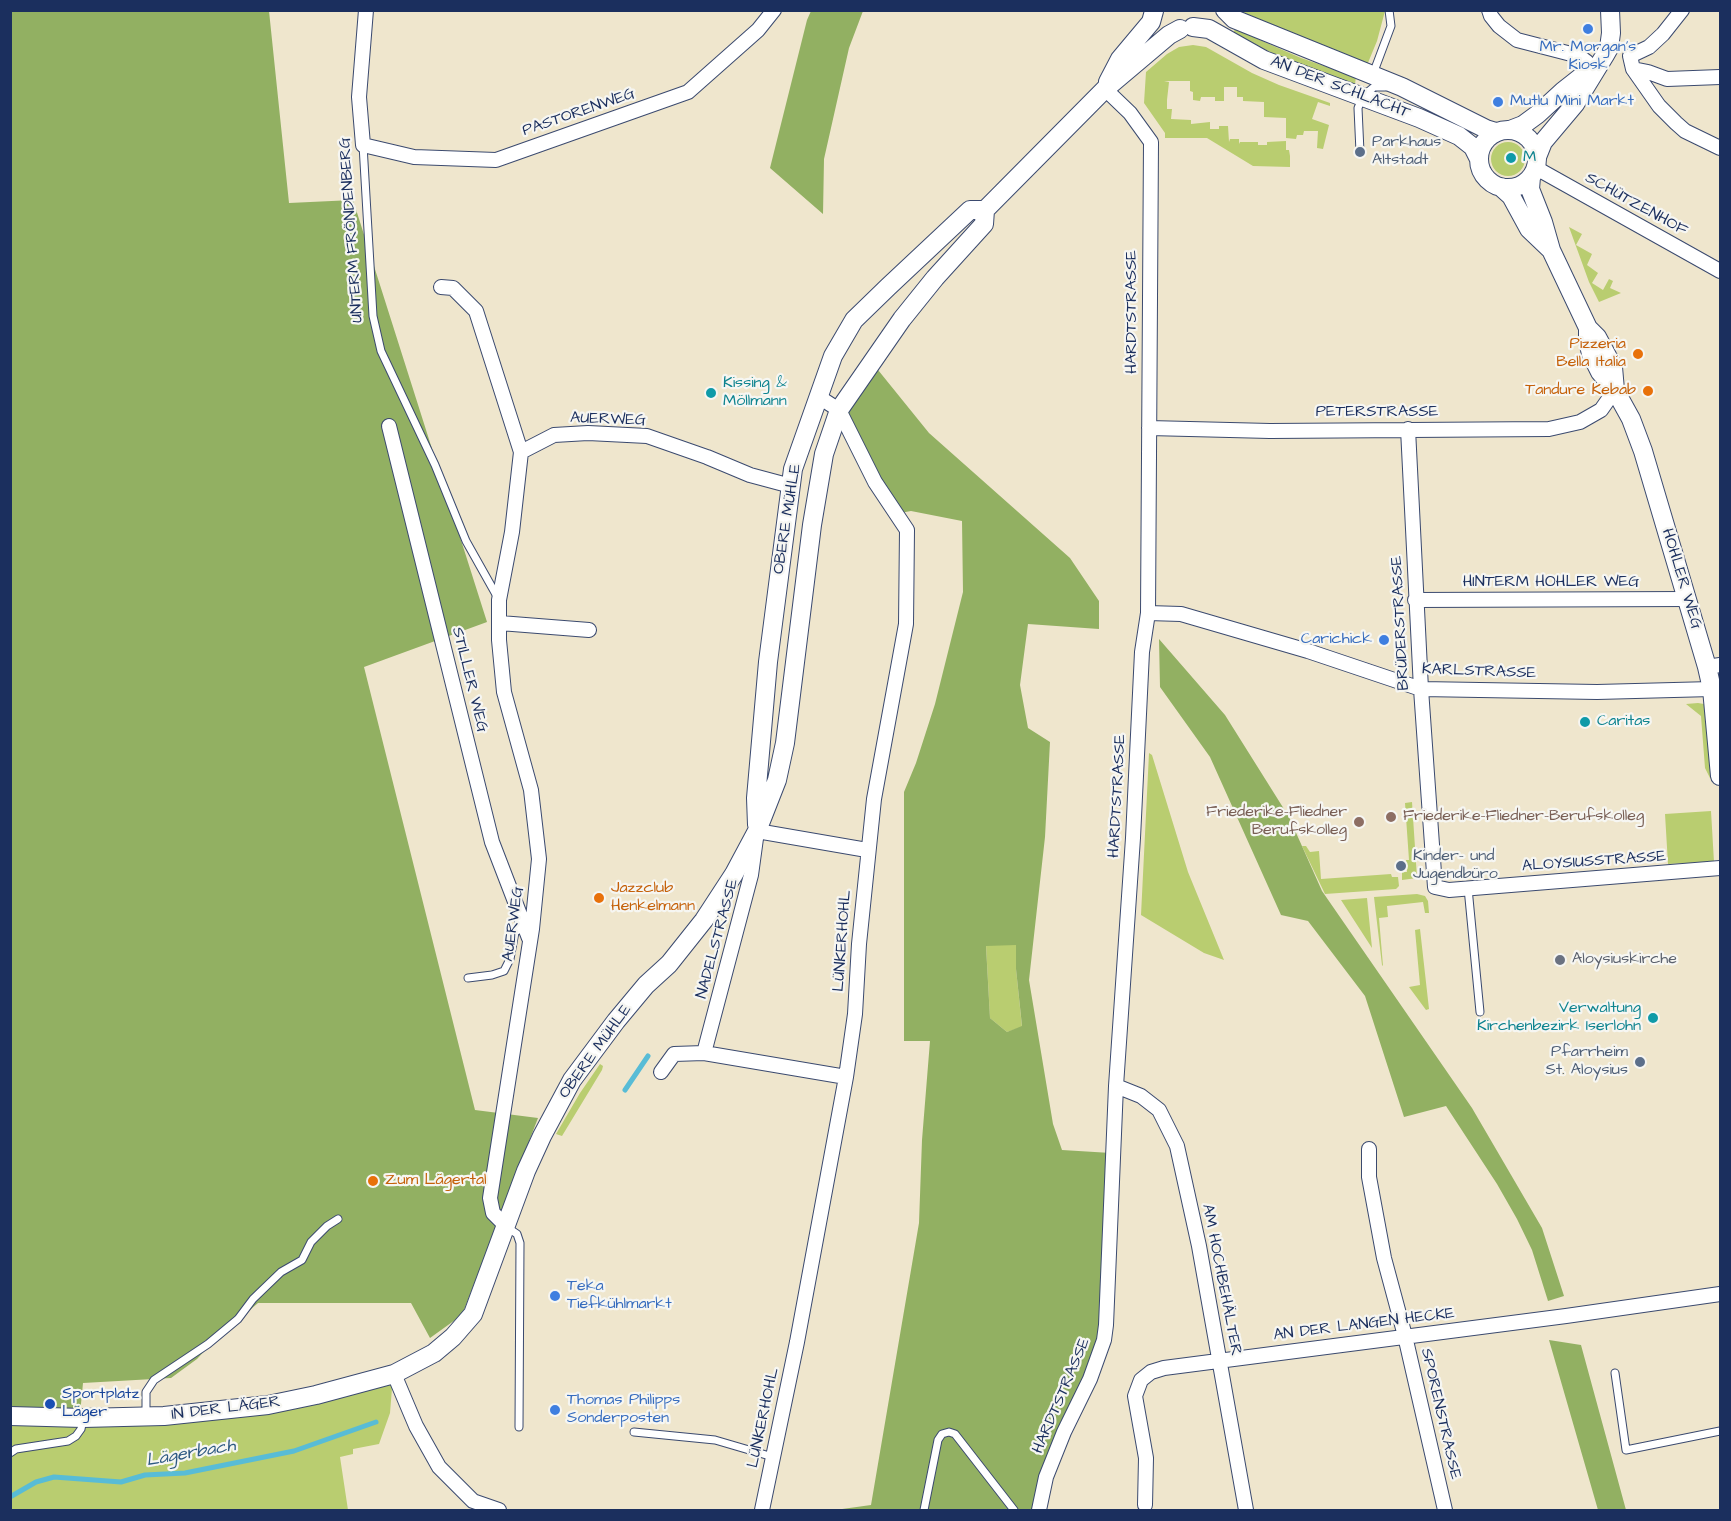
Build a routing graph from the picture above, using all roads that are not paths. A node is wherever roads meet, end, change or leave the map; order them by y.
1 (366, 10) edge
2 (774, 10) edge
3 (1208, 10) edge
4 (1225, 10) edge
5 (1389, 10) edge
6 (1489, 10) edge
7 (1610, 10) edge
8 (1682, 10) edge
9 (1154, 11) edge
10 (1187, 28) junction
11 (1600, 60) junction
12 (1632, 63) junction
13 (1372, 75) junction
14 (1720, 77) edge
15 (1402, 87) junction
16 (1104, 89) junction
17 (1363, 96) junction
18 (1503, 131) junction
19 (363, 145) junction
20 (1720, 148) edge
21 (1360, 152) dead end
22 (1479, 159) junction
23 (1535, 168) junction
24 (1501, 187) junction
25 (985, 210) junction
26 (1551, 250) junction
27 (1720, 271) edge
28 (441, 287) dead end
29 (1616, 390) junction
30 (819, 397) junction
31 (839, 410) junction
32 (1602, 410) junction
33 (1631, 419) junction
34 (388, 426) dead end
35 (1149, 428) junction
36 (1408, 429) junction
37 (521, 452) junction
38 (791, 486) junction
39 (1688, 599) junction
40 (499, 600) junction
41 (1416, 600) junction
42 (1148, 613) junction
43 (500, 623) junction
44 (589, 630) dead end
45 (1714, 666) edge
46 (1420, 689) junction
47 (1712, 689) junction
48 (1720, 776) edge
49 (757, 831) junction
50 (867, 850) junction
51 (1720, 868) edge
52 (1435, 886) joint
53 (1468, 888) junction
54 (527, 933) junction
55 (468, 978) dead end
56 (1480, 1012) dead end
57 (705, 1053) junction
58 (661, 1072) dead end
59 (846, 1077) junction
60 (1116, 1086) junction
61 (1369, 1149) dead end
62 (338, 1219) dead end
63 (506, 1226) junction
64 (1720, 1294) edge
65 (1405, 1336) junction
66 (434, 1353) joint
67 (1220, 1360) junction
68 (1615, 1373) dead end
69 (394, 1374) junction
70 (10, 1416) edge
71 (146, 1417) junction
72 (83, 1418) junction
73 (519, 1427) dead end
74 (1720, 1431) edge
75 (634, 1432) dead end
76 (10, 1453) edge
77 (773, 1457) junction
78 (1145, 1505) dead end
79 (499, 1510) edge
80 (762, 1510) edge
81 (924, 1510) edge
82 (1014, 1510) edge
83 (1040, 1510) edge
84 (1246, 1510) edge
85 (1445, 1510) edge

1 - 19 street, UNTERM FRÖNDENBERG
2 - 19 street, PASTORENWEG
3 - 10 main road, OBERE MÜHLE
4 - 13 main road, AN DER SCHLACHT
5 - 13 lane
6 - 11 street
7 - 11 main road
8 - 12 street
9 - 10 main road, AN DER SCHLACHT
9 - 16 main road, OBERE MÜHLE
10 - 16 main road, OBERE MÜHLE
10 - 17 main road, AN DER SCHLACHT
11 - 12 street
11 - 18 main road
11 - 23 main road
12 - 14 street
12 - 20 street
13 - 15 main road, AN DER SCHLACHT
15 - 17 lane
15 - 18 main road, AN DER SCHLACHT
16 - 25 main road, OBERE MÜHLE
16 - 35 street, HARDTSTRASSE
17 - 21 lane
17 - 22 main road, AN DER SCHLACHT
18 - 22 main road
18 - 23 main road
19 - 40 lane, UNTERM FRÖNDENBERG
22 - 24 main road
23 - 24 main road
23 - 26 main road, HOHLER WEG
23 - 27 street, SCHÜTZENHOF
24 - 26 main road, HOHLER WEG
25 - 30 main road, OBERE MÜHLE
25 - 31 main road, OBERE MÜHLE
26 - 29 main road, HOHLER WEG
28 - 37 street
29 - 32 street, PETERSTRASSE
29 - 33 main road, HOHLER WEG
30 - 31 street
30 - 38 main road, OBERE MÜHLE
31 - 49 main road, OBERE MÜHLE
31 - 50 street, LÜNKERHOHL
32 - 33 street
32 - 36 street, PETERSTRASSE
33 - 39 main road, HOHLER WEG
34 - 54 street, STILLER WEG
35 - 36 street, PETERSTRASSE
35 - 42 street, HARDTSTRASSE
36 - 41 street, BRÜDERSTRASSE
37 - 38 street, AUERWEG
37 - 40 street, AUERWEG
38 - 49 main road, OBERE MÜHLE
39 - 41 street, HINTERM HOHLER WEG
39 - 45 main road, HOHLER WEG
40 - 43 street, AUERWEG
41 - 46 street, BRÜDERSTRASSE
42 - 46 street, KARLSTRASSE
42 - 60 street, HARDTSTRASSE
43 - 44 street
43 - 54 street, AUERWEG
45 - 47 main road, HOHLER WEG
46 - 47 street, KARLSTRASSE
46 - 52 street, BRÜDERSTRASSE
47 - 48 main road, HOHLER WEG
49 - 50 street
49 - 57 street, NADELSTRASSE
49 - 63 main road, OBERE MÜHLE
50 - 59 street, LÜNKERHOHL
51 - 53 street, ALOYSIUSSTRASSE
52 - 53 street, ALOYSIUSSTRASSE
53 - 56 lane
54 - 55 lane
54 - 63 street, AUERWEG
57 - 58 street
57 - 59 street
59 - 77 street, LÜNKERHOHL
60 - 67 street, AM HOCHBEHÄLTER
60 - 83 street, HARDTSTRASSE
61 - 65 street, SPORENSTRASSE
62 - 71 lane
63 - 66 main road, OBERE MÜHLE
63 - 73 lane
64 - 65 street, AN DER LANGEN HECKE
65 - 67 street, AN DER LANGEN HECKE
65 - 85 street, SPORENSTRASSE
66 - 69 main road, IN DER LÄGER
67 - 78 street, AN DER LANGEN HECKE
67 - 84 street, AM HOCHBEHÄLTER
68 - 74 lane
69 - 71 main road, IN DER LÄGER
69 - 79 street
70 - 72 main road, IN DER LÄGER
71 - 72 main road, IN DER LÄGER
72 - 76 lane
75 - 77 lane
77 - 80 street, LÜNKERHOHL
81 - 82 lane

